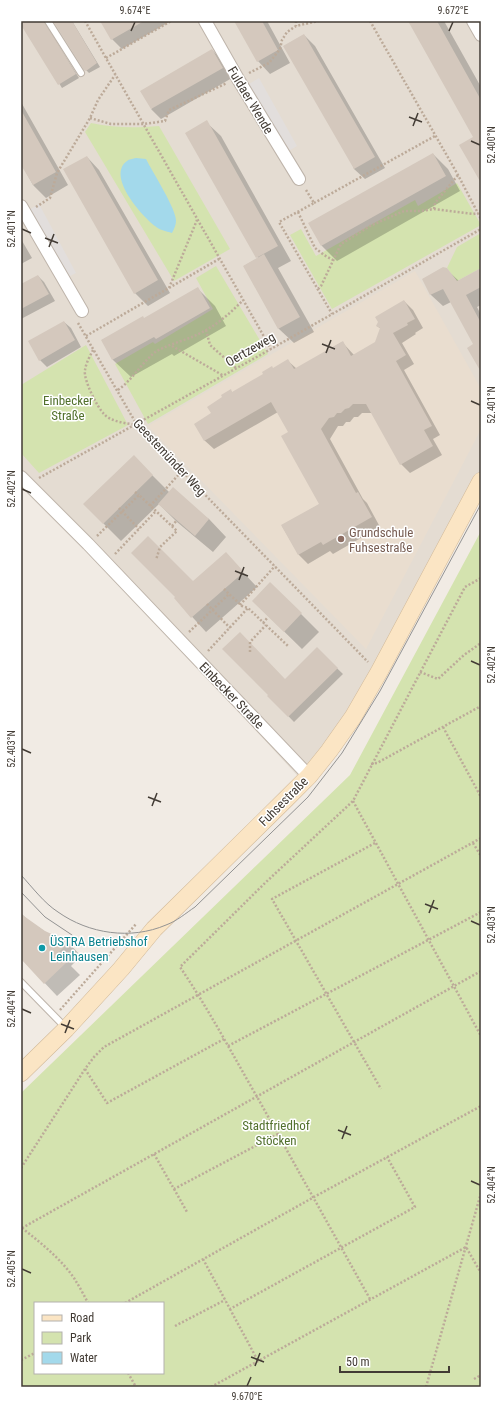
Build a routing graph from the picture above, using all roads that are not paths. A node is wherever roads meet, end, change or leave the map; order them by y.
1 (48, 21) edge
2 (205, 21) edge
3 (473, 21) edge
4 (481, 35) edge
5 (81, 73) dead end
6 (299, 179) road end
7 (23, 210) edge
8 (82, 311) road end
9 (25, 480) edge
10 (481, 481) edge
11 (309, 776) junction
12 (21, 982) edge
13 (66, 1029) junction
14 (21, 1072) edge

1 - 5 lane
2 - 6 street, Fuldaer Wende
3 - 4 street
7 - 8 street
9 - 11 street, Einbecker Straße
10 - 11 street, Fuhsestraße
11 - 13 street, Fuhsestraße
12 - 13 lane
13 - 14 street, Fuhsestraße

